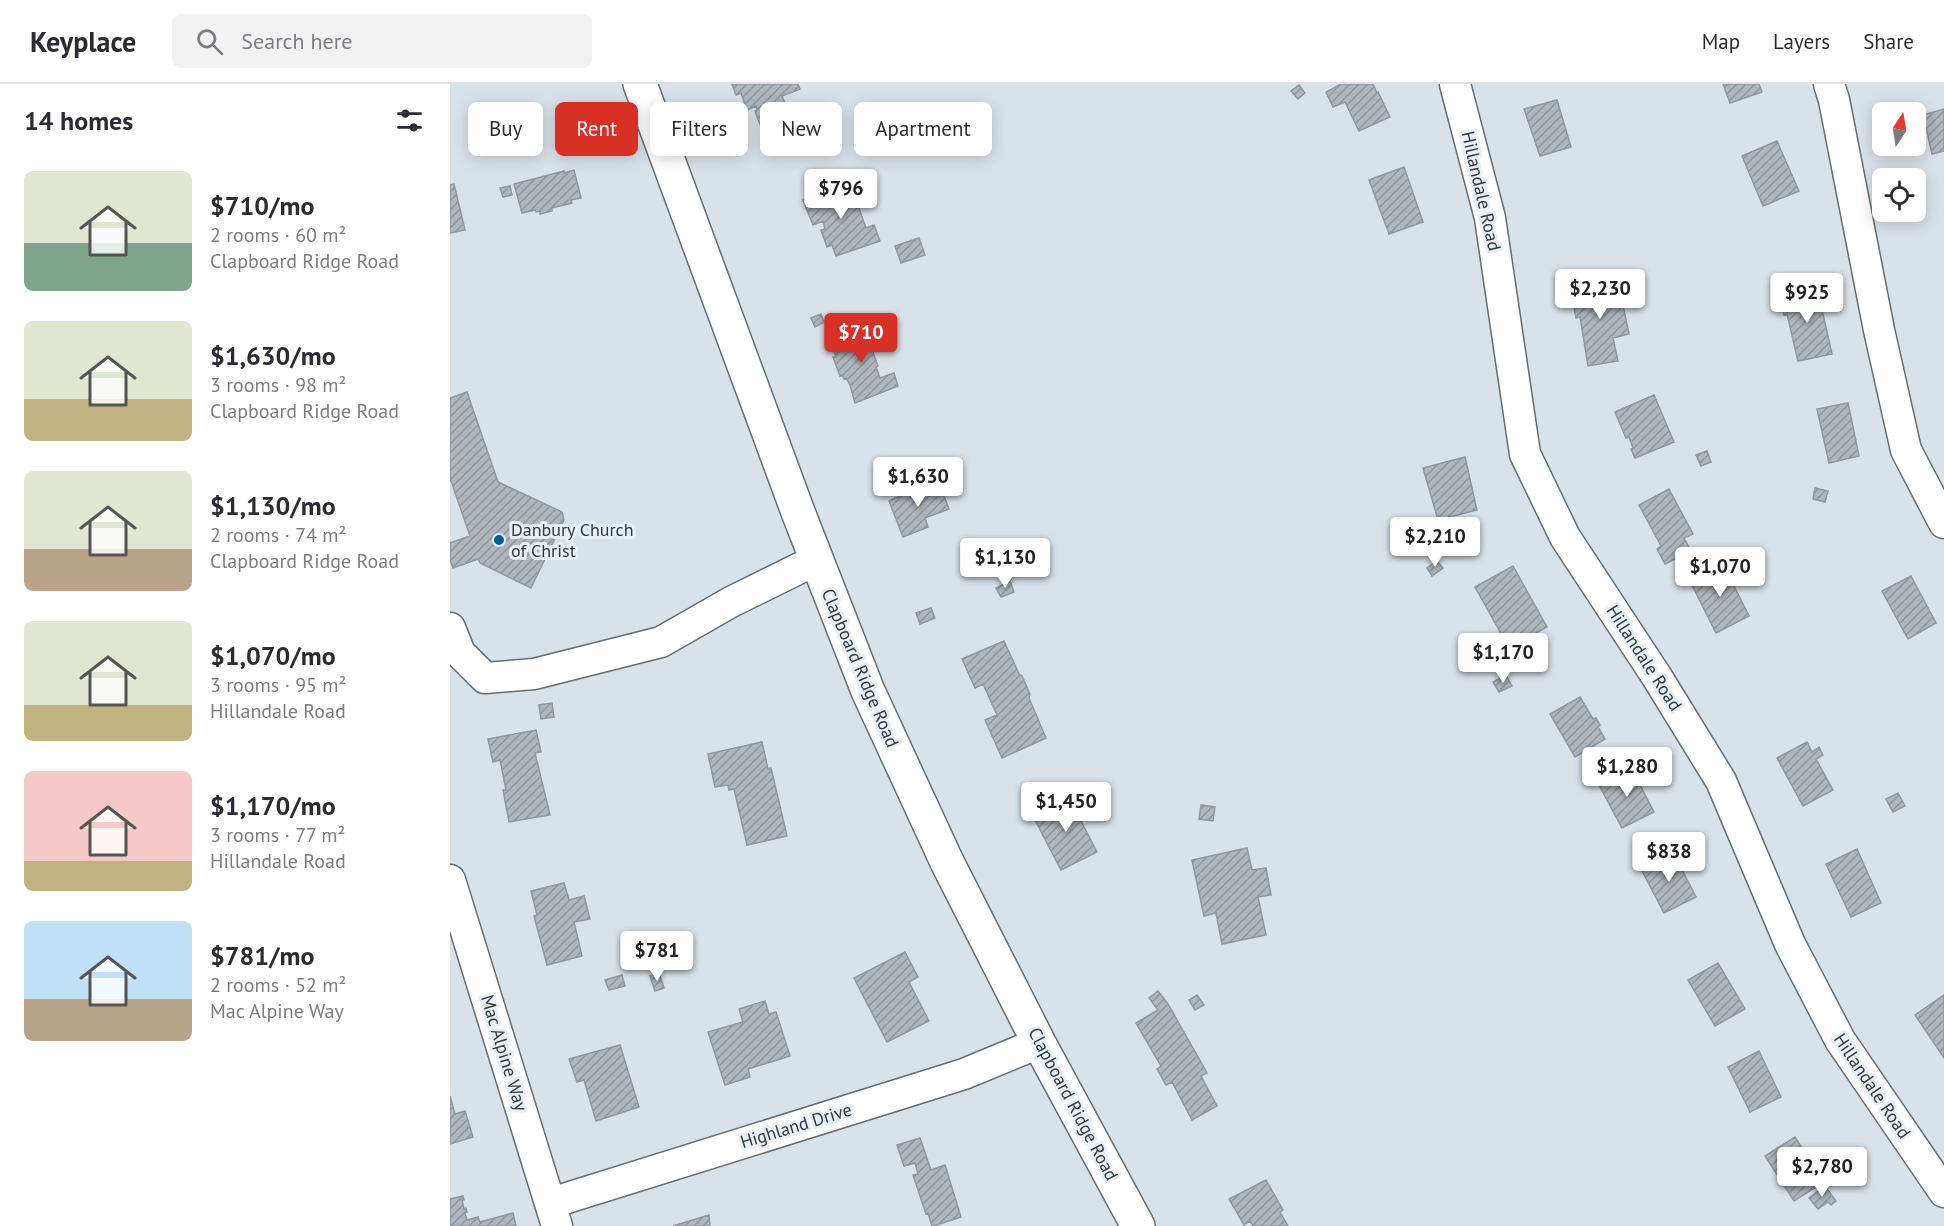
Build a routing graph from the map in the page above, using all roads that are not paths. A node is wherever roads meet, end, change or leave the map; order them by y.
1 (640, 84) edge
2 (1455, 84) edge
3 (1829, 84) edge
4 (1944, 523) edge
5 (816, 560) junction
6 (450, 628) edge
7 (450, 880) edge
8 (1039, 1043) junction
9 (1944, 1192) edge
10 (554, 1215) edge
11 (1138, 1226) edge

1 - 5 main road, Clapboard Ridge Road
2 - 9 street, Hillandale Road
3 - 4 street
5 - 6 street
5 - 8 main road, Clapboard Ridge Road
7 - 10 street, Mac Alpine Way
8 - 10 street, Highland Drive
8 - 11 main road, Clapboard Ridge Road

